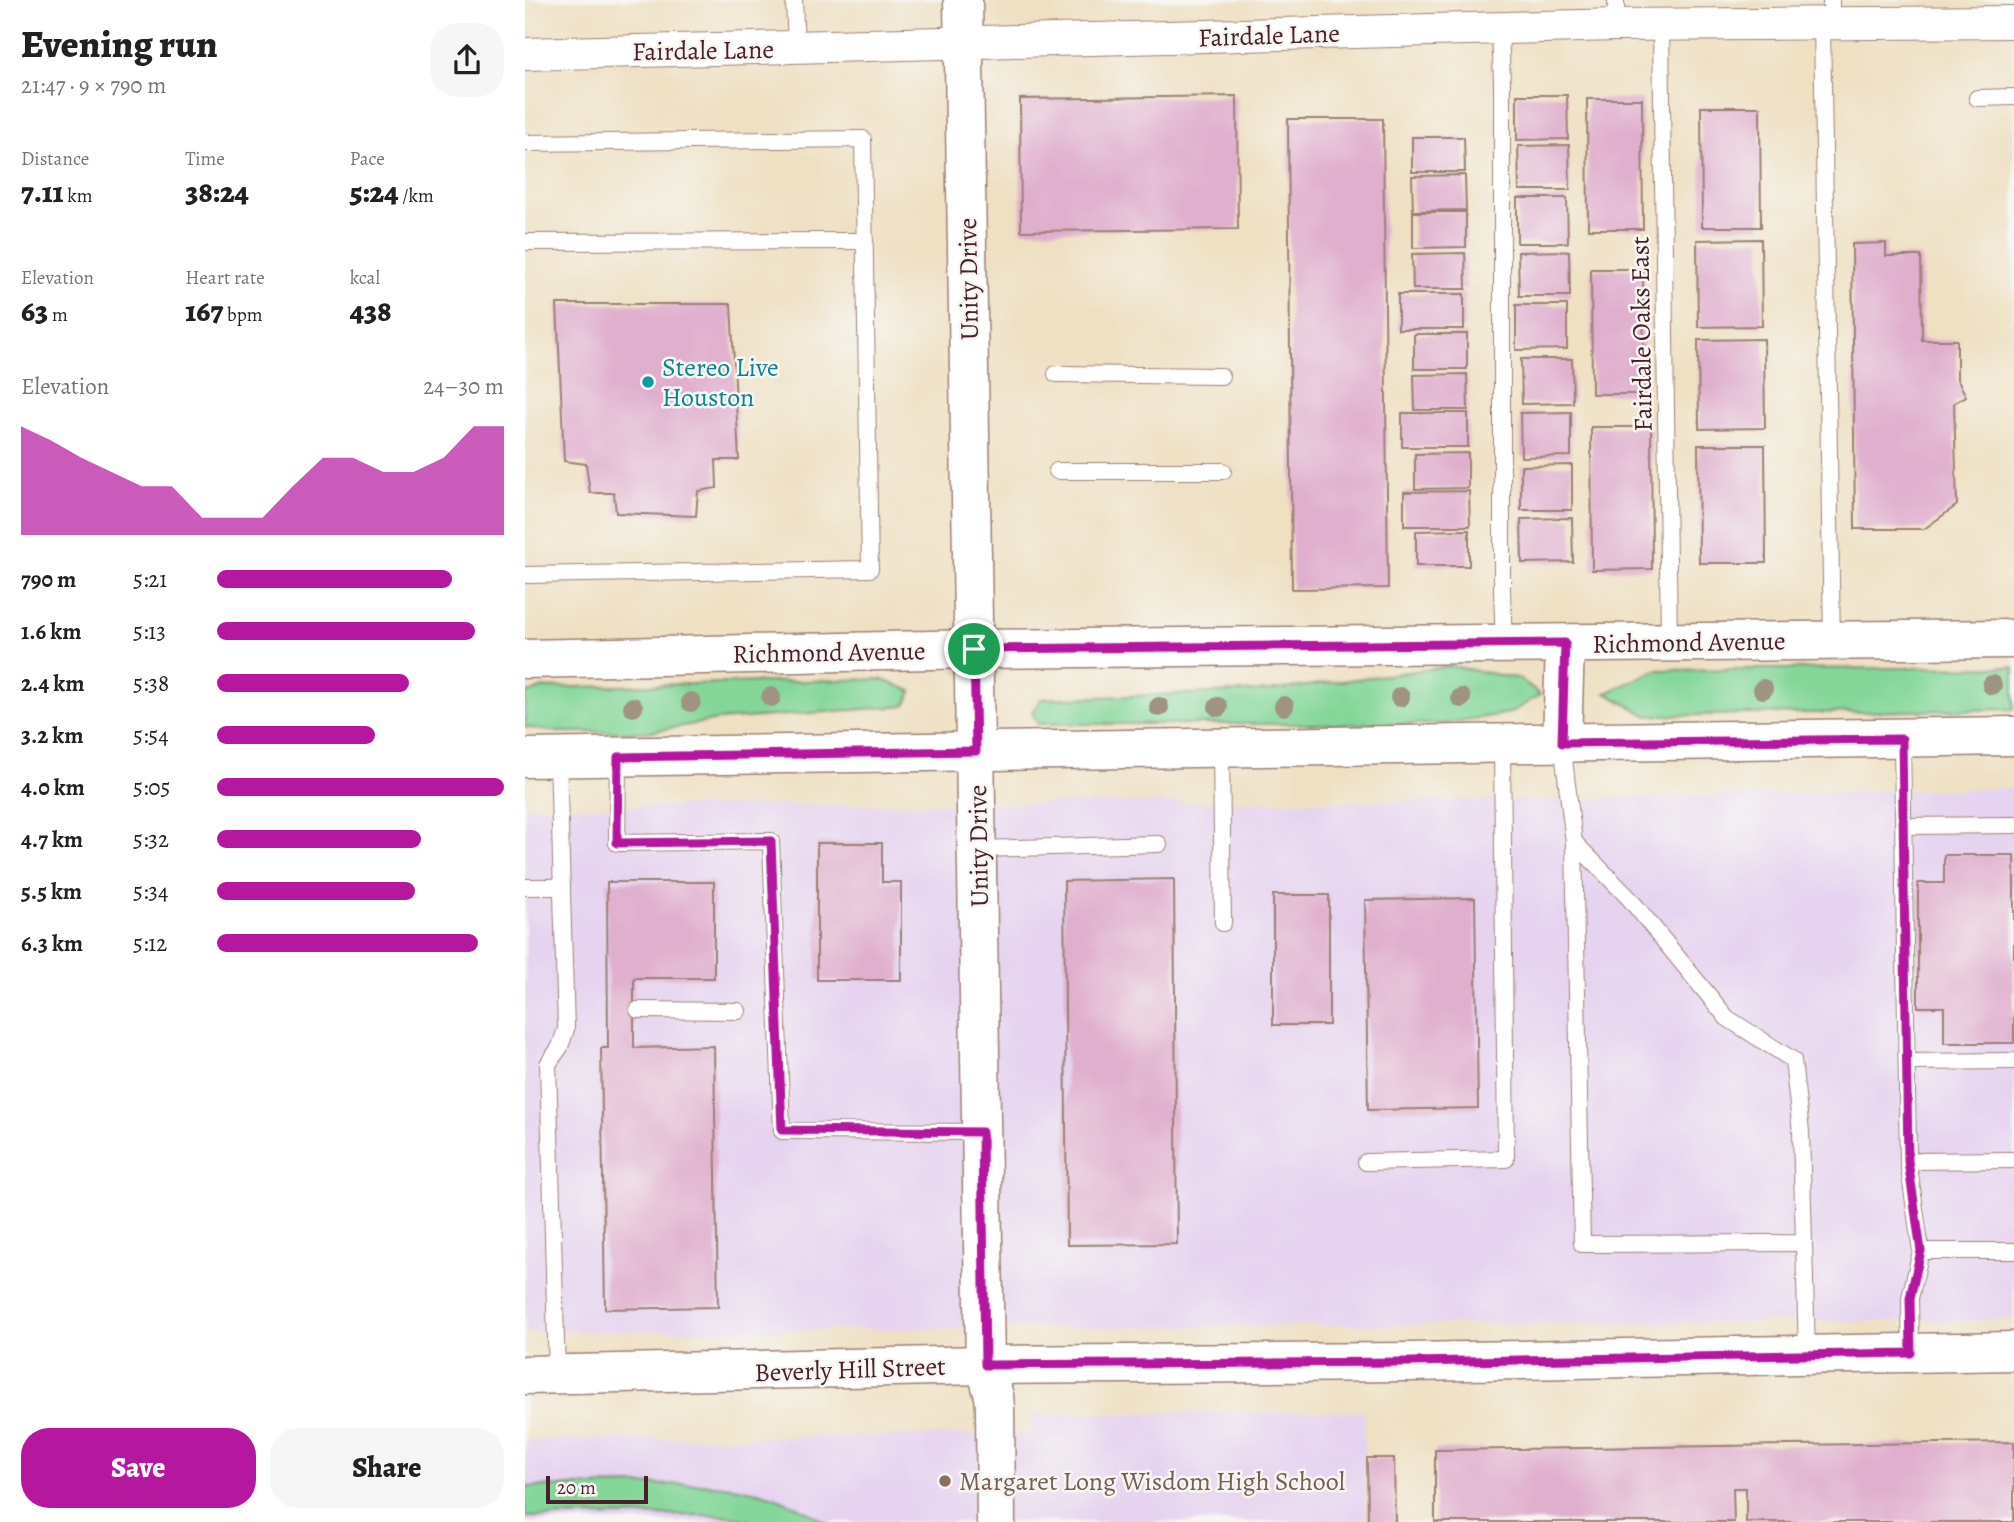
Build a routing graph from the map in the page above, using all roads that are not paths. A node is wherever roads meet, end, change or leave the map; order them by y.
1 (794, 0) edge
2 (963, 0) edge
3 (1616, 12) edge
4 (1828, 16) edge
5 (2014, 22) edge
6 (1661, 26) junction
7 (1500, 29) junction
8 (963, 44) junction
9 (796, 48) junction
10 (525, 54) edge
11 (2014, 97) edge
12 (1977, 98) dead end
13 (525, 143) edge
14 (865, 240) junction
15 (525, 242) edge
16 (1056, 374) dead end
17 (1221, 376) dead end
18 (1058, 471) dead end
19 (1223, 471) dead end
20 (525, 575) edge
21 (2014, 639) edge
22 (1832, 641) junction
23 (1669, 642) junction
24 (1565, 643) junction
25 (1504, 644) junction
26 (974, 649) junction
27 (525, 659) edge
28 (2014, 736) edge
29 (1902, 739) junction
30 (1562, 743) junction
31 (1502, 744) junction
32 (1221, 748) junction
33 (976, 751) junction
34 (618, 757) junction
35 (541, 758) edge
36 (2014, 825) edge
37 (1904, 826) junction
38 (1574, 842) junction
39 (1159, 844) dead end
40 (978, 849) junction
41 (525, 887) edge
42 (562, 887) junction
43 (1223, 923) dead end
44 (638, 1010) dead end
45 (738, 1011) dead end
46 (2014, 1061) edge
47 (1907, 1062) junction
48 (982, 1132) junction
49 (2014, 1160) edge
50 (1908, 1161) junction
51 (1366, 1162) dead end
52 (1804, 1243) junction
53 (1921, 1251) junction
54 (2014, 1251) edge
55 (2014, 1351) edge
56 (1911, 1353) junction
57 (1807, 1354) junction
58 (985, 1365) junction
59 (541, 1375) edge
60 (996, 1522) edge

1 - 9 lane
2 - 8 main road, Unity Drive
3 - 6 street, Fairdale Lane
3 - 7 street, Fairdale Lane
4 - 5 street, Fairdale Lane
4 - 6 street, Fairdale Lane
4 - 22 lane
6 - 23 lane, Fairdale Oaks East
7 - 8 street, Fairdale Lane
7 - 25 lane
8 - 9 street, Fairdale Lane
8 - 26 main road, Unity Drive
9 - 10 street, Fairdale Lane
11 - 12 lane
13 - 14 lane
14 - 15 lane
14 - 20 lane
16 - 17 lane
18 - 19 lane
21 - 22 main road, Richmond Avenue
22 - 23 main road, Richmond Avenue
23 - 24 main road, Richmond Avenue
24 - 25 main road, Richmond Avenue
24 - 30 main road
25 - 26 main road, Richmond Avenue
26 - 27 main road, Richmond Avenue
26 - 33 main road, Unity Drive
28 - 29 main road
29 - 30 main road
29 - 37 lane
30 - 31 main road
30 - 38 lane
31 - 32 main road
31 - 51 lane
32 - 33 main road
32 - 43 lane
33 - 34 main road
33 - 40 main road, Unity Drive
34 - 35 main road
34 - 48 lane
35 - 42 lane
36 - 37 lane
37 - 47 lane
38 - 52 lane
38 - 52 lane
39 - 40 lane
40 - 48 main road, Unity Drive
41 - 42 lane
42 - 59 lane
44 - 45 lane
46 - 47 lane
47 - 50 lane
48 - 58 main road, Unity Drive
49 - 50 lane
50 - 53 lane
52 - 57 lane
53 - 54 lane
53 - 56 lane
55 - 56 main road, Beverly Hill Street
56 - 57 main road, Beverly Hill Street
57 - 58 main road, Beverly Hill Street
58 - 59 main road, Beverly Hill Street
58 - 60 main road, Unity Drive

